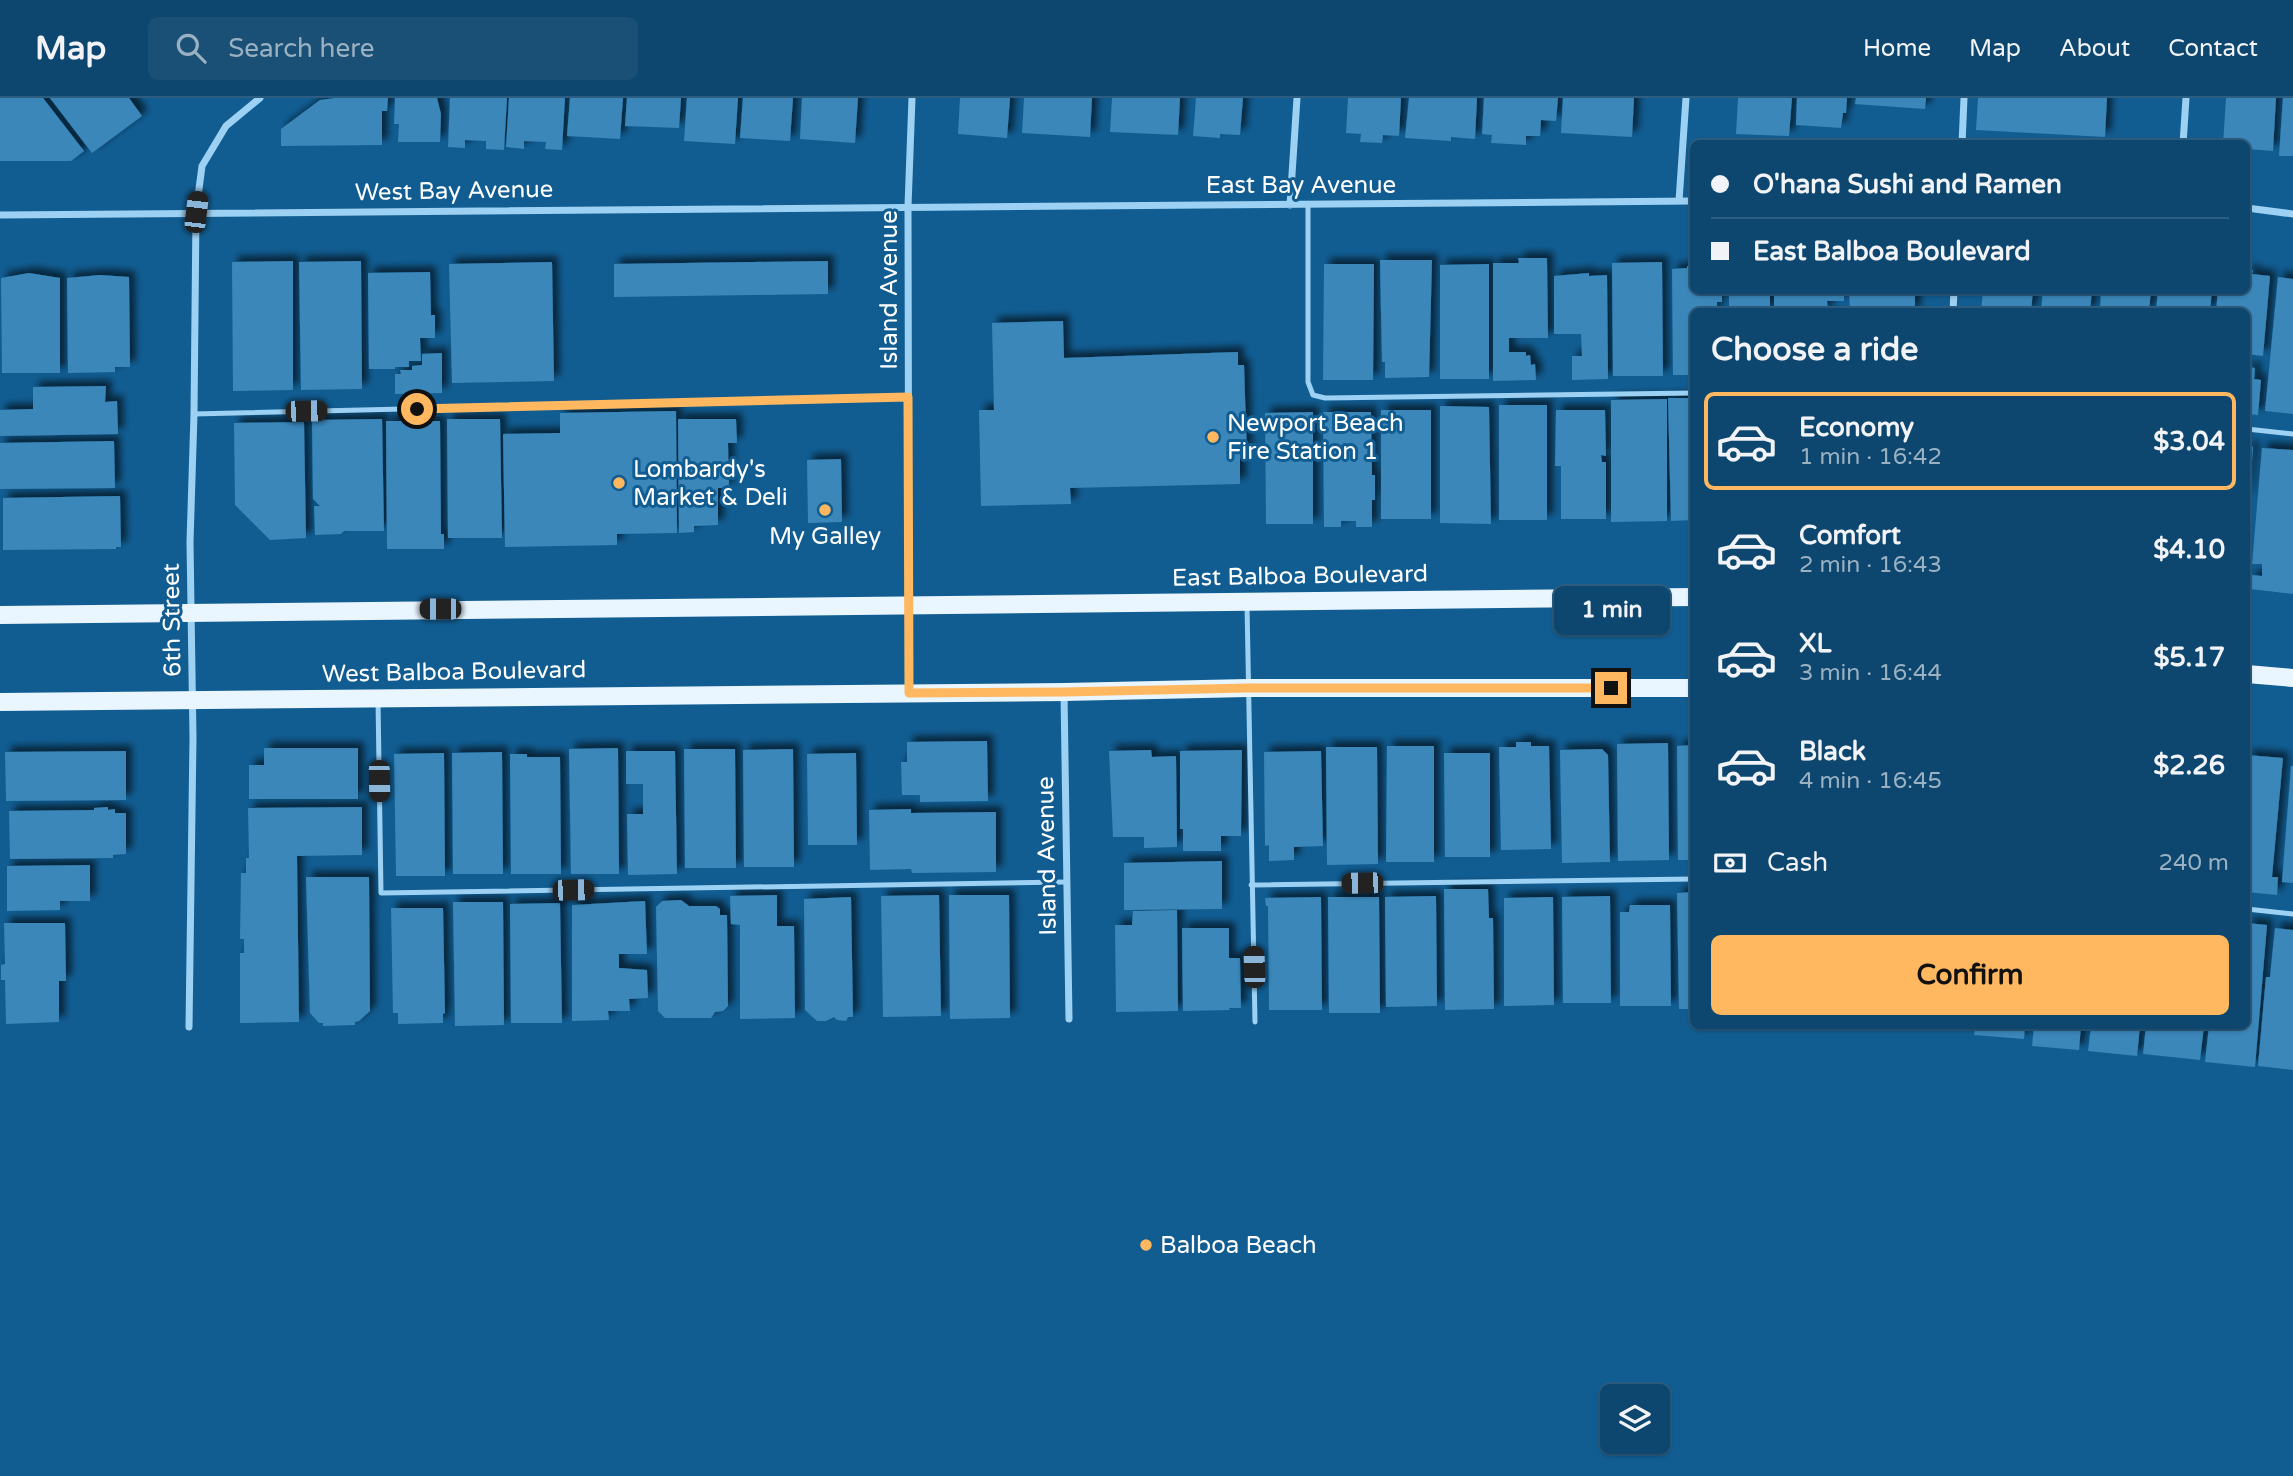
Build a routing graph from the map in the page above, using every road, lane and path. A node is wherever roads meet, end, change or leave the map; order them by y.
1 (260, 98) edge
2 (912, 98) edge
3 (1297, 98) edge
4 (1686, 98) edge
5 (1965, 98) edge
6 (2186, 98) edge
7 (1962, 140) edge
8 (2183, 140) edge
9 (1679, 201) junction
10 (1690, 201) edge
11 (1308, 204) junction
12 (1290, 205) junction
13 (908, 206) junction
14 (2250, 208) edge
15 (196, 212) junction
16 (2293, 214) edge
17 (0, 215) edge
18 (1690, 393) edge
19 (908, 397) junction
20 (194, 414) junction
21 (2250, 429) edge
22 (2293, 434) edge
23 (1690, 597) edge
24 (1247, 601) junction
25 (907, 603) junction
26 (193, 613) junction
27 (0, 615) edge
28 (2250, 674) edge
29 (2293, 678) edge
30 (1248, 688) junction
31 (1690, 688) edge
32 (1064, 692) junction
33 (909, 693) junction
34 (377, 697) junction
35 (192, 701) junction
36 (0, 702) edge
37 (1690, 879) edge
38 (1067, 882) junction
39 (1251, 885) junction
40 (2250, 909) edge
41 (2293, 914) edge
42 (1069, 1019) dead end
43 (1255, 1022) dead end
44 (189, 1027) dead end

1 - 15 street, 6th Street
2 - 13 street, Island Avenue
3 - 12 street
4 - 9 street
5 - 7 street
6 - 8 street
9 - 10 street, East Bay Avenue
9 - 11 street, East Bay Avenue
11 - 12 street, East Bay Avenue
11 - 18 lane
12 - 13 street, East Bay Avenue
13 - 15 street, West Bay Avenue
13 - 19 street, Island Avenue
14 - 16 street
15 - 17 street, West Bay Avenue
15 - 20 street, 6th Street
19 - 20 lane
19 - 25 street, Island Avenue
20 - 26 street, 6th Street
21 - 22 lane
23 - 24 main road, East Balboa Boulevard
24 - 25 main road, East Balboa Boulevard
24 - 30 lane
25 - 26 main road
25 - 33 street, Island Avenue
26 - 27 main road
26 - 35 street, 6th Street
28 - 29 main road
30 - 31 main road
30 - 32 main road
30 - 39 lane
32 - 33 main road
32 - 38 street, Island Avenue
33 - 34 main road, West Balboa Boulevard
34 - 35 main road, West Balboa Boulevard
34 - 38 lane
35 - 36 main road, West Balboa Boulevard
35 - 44 street, 6th Street
37 - 39 lane
38 - 42 street, Island Avenue
39 - 43 lane
40 - 41 lane

